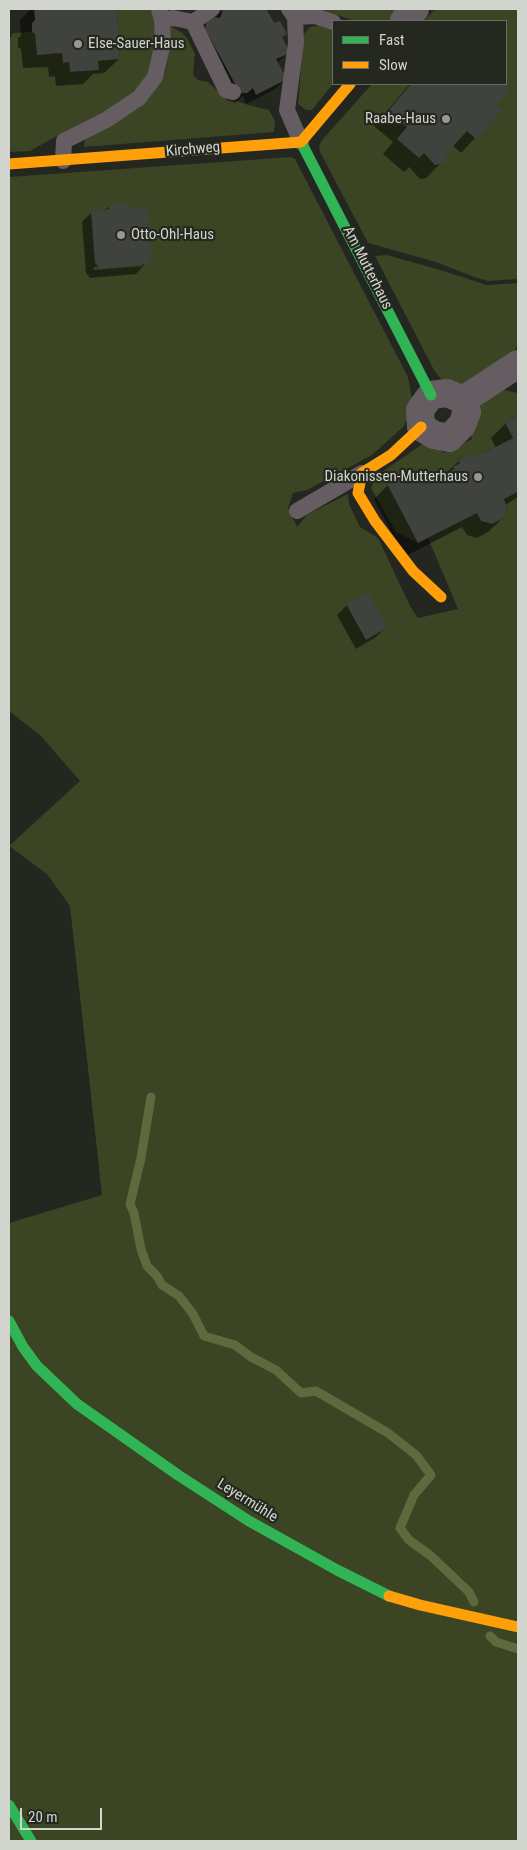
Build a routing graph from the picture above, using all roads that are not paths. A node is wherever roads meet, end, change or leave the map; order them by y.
1 (212, 9) edge
2 (415, 9) edge
3 (292, 13) edge
4 (160, 14) edge
5 (405, 20) edge
6 (193, 22) junction
7 (332, 22) edge
8 (349, 85) edge
9 (233, 92) dead end
10 (301, 142) junction
11 (63, 161) junction
12 (9, 164) edge
13 (518, 364) edge
14 (431, 395) junction
15 (463, 400) junction
16 (421, 427) junction
17 (362, 472) junction
18 (297, 510) dead end
19 (441, 597) dead end
20 (9, 1321) edge
21 (518, 1627) edge
22 (9, 1805) edge
23 (31, 1841) edge

1 - 6 lane
2 - 5 street
3 - 7 lane
3 - 10 lane
4 - 6 lane
4 - 11 lane
6 - 9 lane
8 - 10 street
10 - 11 street, Kirchweg
10 - 14 street, Am Mutterhaus
11 - 12 street, Kirchweg
13 - 15 street
14 - 15 street
14 - 16 street
15 - 16 street
16 - 17 street
17 - 18 lane
17 - 19 street
20 - 21 street, Leyermühle
22 - 23 street

